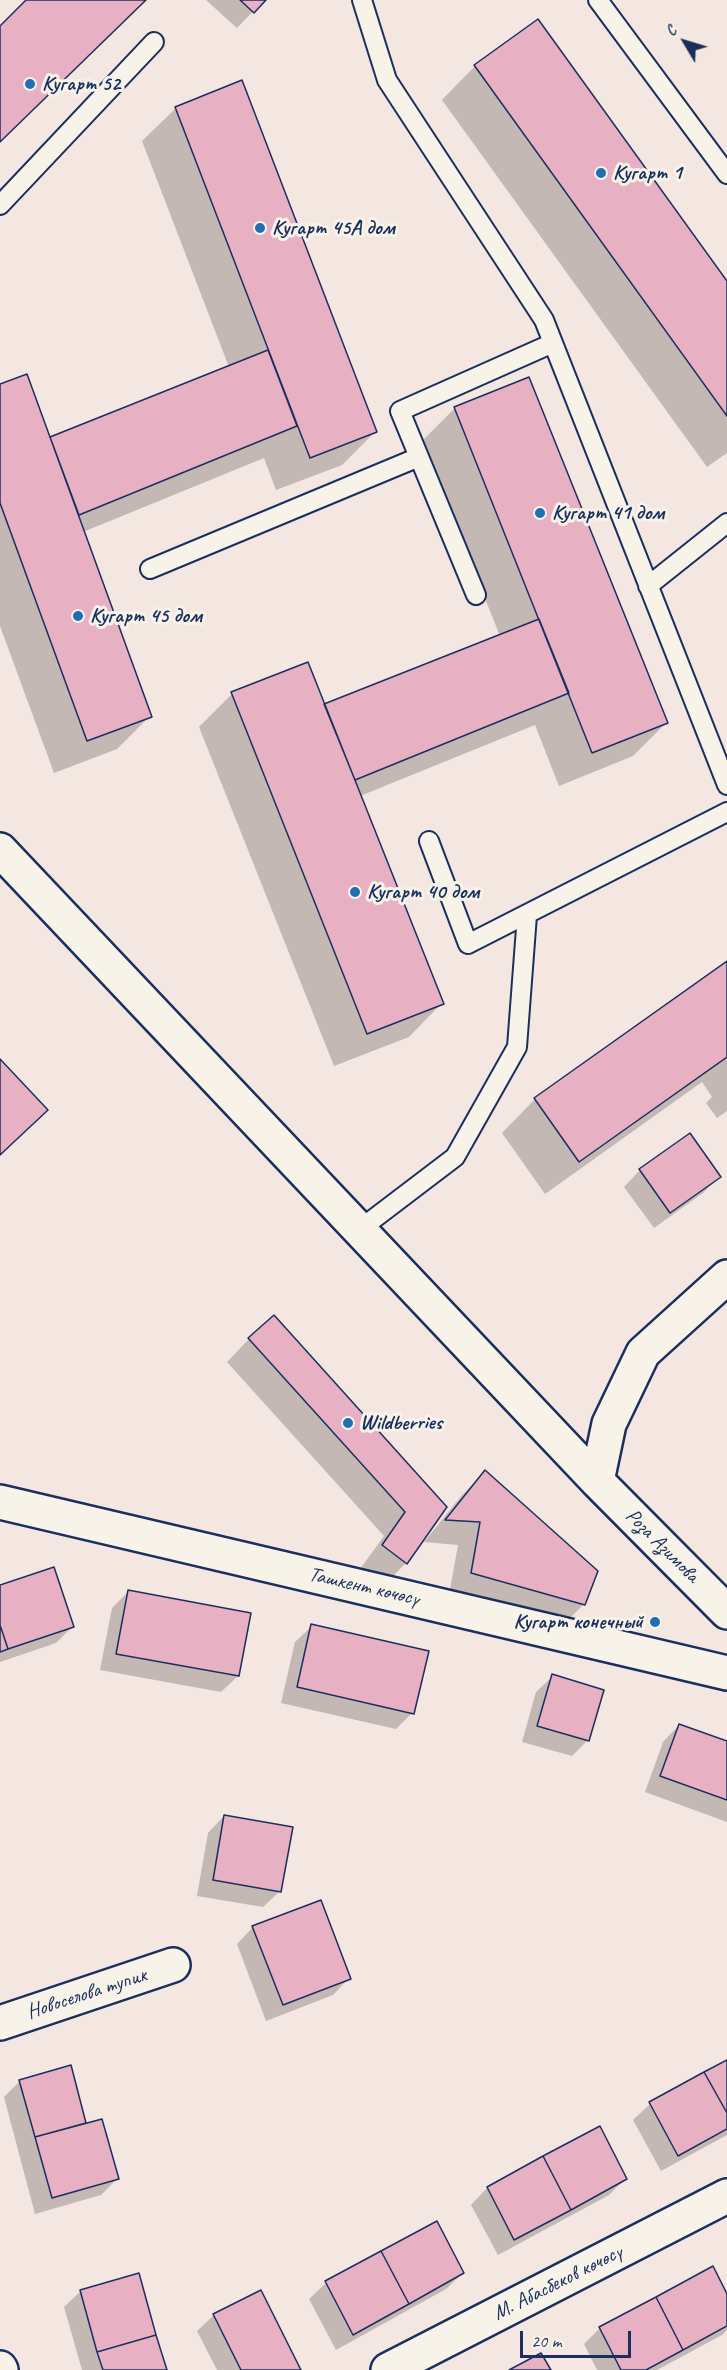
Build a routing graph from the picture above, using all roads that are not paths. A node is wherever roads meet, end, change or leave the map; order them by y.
1 (362, 0) edge
2 (598, 0) edge
3 (154, 42) dead end
4 (727, 174) edge
5 (0, 205) edge
6 (553, 343) junction
7 (419, 457) junction
8 (727, 523) edge
9 (150, 569) dead end
10 (648, 586) junction
11 (476, 595) dead end
12 (727, 785) edge
13 (727, 812) edge
14 (429, 841) dead end
15 (0, 850) edge
16 (527, 915) junction
17 (359, 1230) junction
18 (727, 1277) edge
19 (597, 1481) junction
20 (0, 1502) edge
21 (727, 1612) edge
22 (727, 1673) edge
23 (173, 1965) dead end
24 (0, 2023) edge
25 (727, 2196) edge
26 (388, 2370) edge

1 - 6 lane
2 - 4 lane
3 - 5 lane
6 - 7 lane
6 - 10 lane
7 - 9 lane
7 - 11 lane
8 - 10 lane
10 - 12 lane
13 - 16 lane
14 - 16 lane
15 - 17 street, Роза Азимова
16 - 17 lane
17 - 19 street, Роза Азимова
18 - 19 street
19 - 21 street, Роза Азимова
20 - 22 street, Ташкент көчөсү
23 - 24 street, Новоселова тупик
25 - 26 street, М. Абасбеков көчөсү

